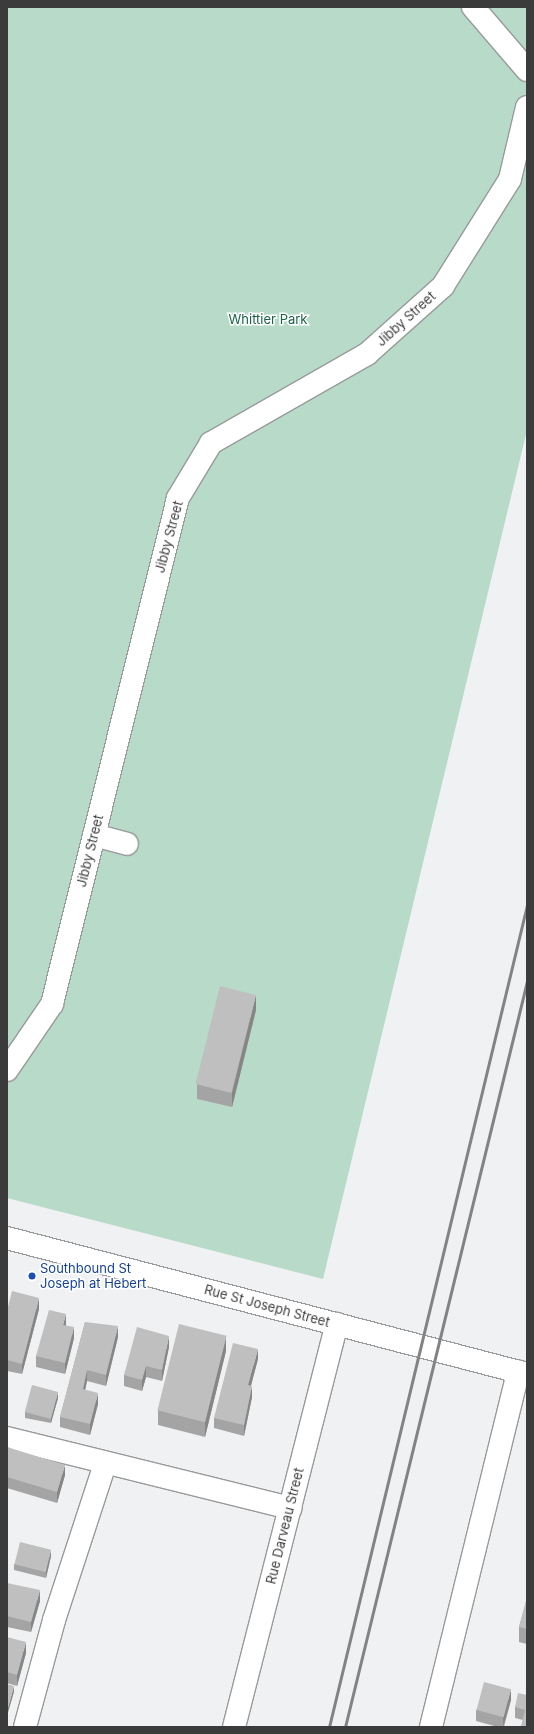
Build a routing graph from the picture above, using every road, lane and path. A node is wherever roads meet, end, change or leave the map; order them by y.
1 (473, 7) edge
2 (527, 70) edge
3 (527, 107) edge
4 (94, 835) junction
5 (127, 844) dead end
6 (7, 1070) edge
7 (7, 1238) edge
8 (337, 1324) junction
9 (522, 1373) edge
10 (7, 1438) edge
11 (105, 1464) junction
12 (290, 1508) junction
13 (26, 1727) edge
14 (234, 1727) edge
15 (431, 1727) edge

1 - 2 street
3 - 4 street, Jibby Street
4 - 5 street
4 - 6 street, Jibby Street
7 - 8 street, Rue St Joseph Street
8 - 9 street, Rue St Joseph Street
8 - 12 street, Rue Darveau Street
9 - 15 street
10 - 11 street
11 - 12 street
11 - 13 street
12 - 14 street, Rue Darveau Street

